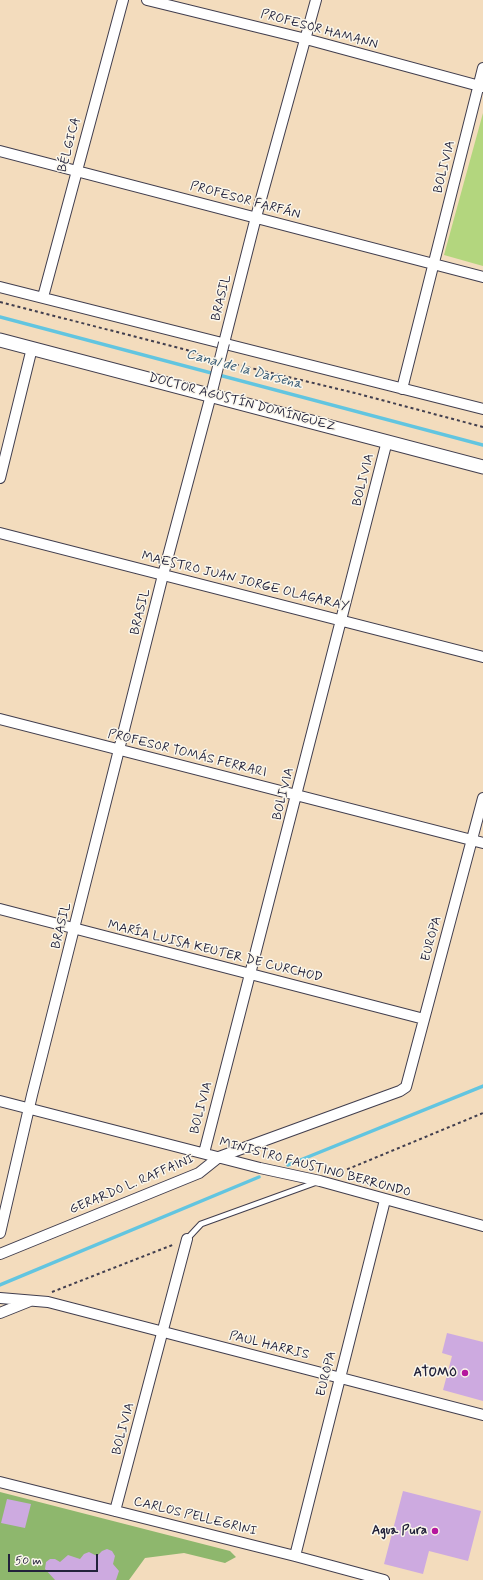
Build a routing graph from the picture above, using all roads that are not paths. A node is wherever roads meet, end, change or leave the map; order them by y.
1 (123, 0) edge
2 (147, 0) edge
3 (316, 0) edge
4 (306, 39) junction
5 (483, 68) edge
6 (481, 86) edge
7 (0, 151) edge
8 (77, 171) junction
9 (256, 217) junction
10 (434, 264) junction
11 (483, 277) edge
12 (0, 287) edge
13 (43, 297) junction
14 (0, 340) edge
15 (224, 343) junction
16 (32, 348) junction
17 (402, 389) junction
18 (211, 395) junction
19 (483, 409) edge
20 (388, 441) junction
21 (483, 467) edge
22 (0, 478) edge
23 (0, 533) edge
24 (163, 575) junction
25 (342, 621) junction
26 (483, 657) edge
27 (0, 719) edge
28 (120, 750) junction
29 (297, 795) junction
30 (483, 798) edge
31 (472, 840) junction
32 (483, 843) edge
33 (0, 910) edge
34 (74, 929) junction
35 (251, 974) junction
36 (424, 1019) junction
37 (406, 1087) joint
38 (0, 1101) edge
39 (29, 1108) junction
40 (204, 1153) junction
41 (219, 1157) junction
42 (320, 1181) junction
43 (385, 1200) junction
44 (483, 1226) edge
45 (0, 1233) edge
46 (187, 1238) joint
47 (0, 1254) edge
48 (0, 1298) edge
49 (33, 1300) junction
50 (0, 1313) edge
51 (164, 1332) junction
52 (339, 1378) junction
53 (483, 1415) edge
54 (0, 1482) edge
55 (115, 1511) junction
56 (295, 1556) junction
57 (384, 1580) edge

1 - 8 street, BÉLGICA
2 - 4 street, PROFESOR HAMANN
3 - 4 street, BRASIL
4 - 6 street, PROFESOR HAMANN
4 - 9 street, BRASIL
5 - 6 street, BOLIVIA
6 - 10 street, BOLIVIA
7 - 8 street, PROFESOR FARFÁN
8 - 9 street, PROFESOR FARFÁN
8 - 13 street, BÉLGICA
9 - 10 street, PROFESOR FARFÁN
9 - 15 street, BRASIL
10 - 11 street, PROFESOR FARFÁN
10 - 17 street, BOLIVIA
12 - 13 street
13 - 15 street
14 - 16 street, DOCTOR AGUSTÍN DOMÍNGUEZ
15 - 17 street
15 - 18 street, BRASIL, bridge
16 - 18 street, DOCTOR AGUSTÍN DOMÍNGUEZ
16 - 22 street
17 - 19 street
18 - 20 street, DOCTOR AGUSTÍN DOMÍNGUEZ
18 - 24 street, BRASIL
20 - 21 street, DOCTOR AGUSTÍN DOMÍNGUEZ
20 - 25 street, BOLIVIA
23 - 24 street, MAESTRO JUAN JORGE OLAGARAY
24 - 25 street, MAESTRO JUAN JORGE OLAGARAY
24 - 28 street, BRASIL
25 - 26 street, MAESTRO JUAN JORGE OLAGARAY
25 - 29 street, BOLIVIA
27 - 28 street, PROFESOR TOMÁS FERRARI
28 - 29 street, PROFESOR TOMÁS FERRARI
28 - 34 street, BRASIL
29 - 31 street, PROFESOR TOMÁS FERRARI
29 - 35 street, BOLIVIA
30 - 31 street, EUROPA
31 - 32 street, PROFESOR TOMÁS FERRARI
31 - 36 street, EUROPA
33 - 34 street, MARÍA LUISA KEUTER DE CURCHOD
34 - 35 street, MARÍA LUISA KEUTER DE CURCHOD
34 - 39 street, BRASIL
35 - 36 street, MARÍA LUISA KEUTER DE CURCHOD
35 - 40 street, BOLIVIA
36 - 37 street, EUROPA
37 - 41 street, GERARDO L. RAFFAINI
38 - 39 street, MINISTRO FAUSTINO BERRONDO
39 - 40 street, MINISTRO FAUSTINO BERRONDO
39 - 45 street, BRASIL
40 - 41 street, MINISTRO FAUSTINO BERRONDO
41 - 42 street, MINISTRO FAUSTINO BERRONDO
41 - 47 street, GERARDO L. RAFFAINI
42 - 43 street, MINISTRO FAUSTINO BERRONDO
42 - 46 lane
43 - 44 street, MINISTRO FAUSTINO BERRONDO
43 - 52 street, EUROPA
46 - 51 street, BOLIVIA
48 - 49 street, PAUL HARRIS
49 - 50 street
49 - 51 street, PAUL HARRIS
51 - 52 street, PAUL HARRIS
51 - 55 street, BOLIVIA
52 - 53 street, PAUL HARRIS
52 - 56 street, EUROPA
54 - 55 street, CARLOS PELLEGRINI
55 - 56 street, CARLOS PELLEGRINI
56 - 57 street, CARLOS PELLEGRINI

